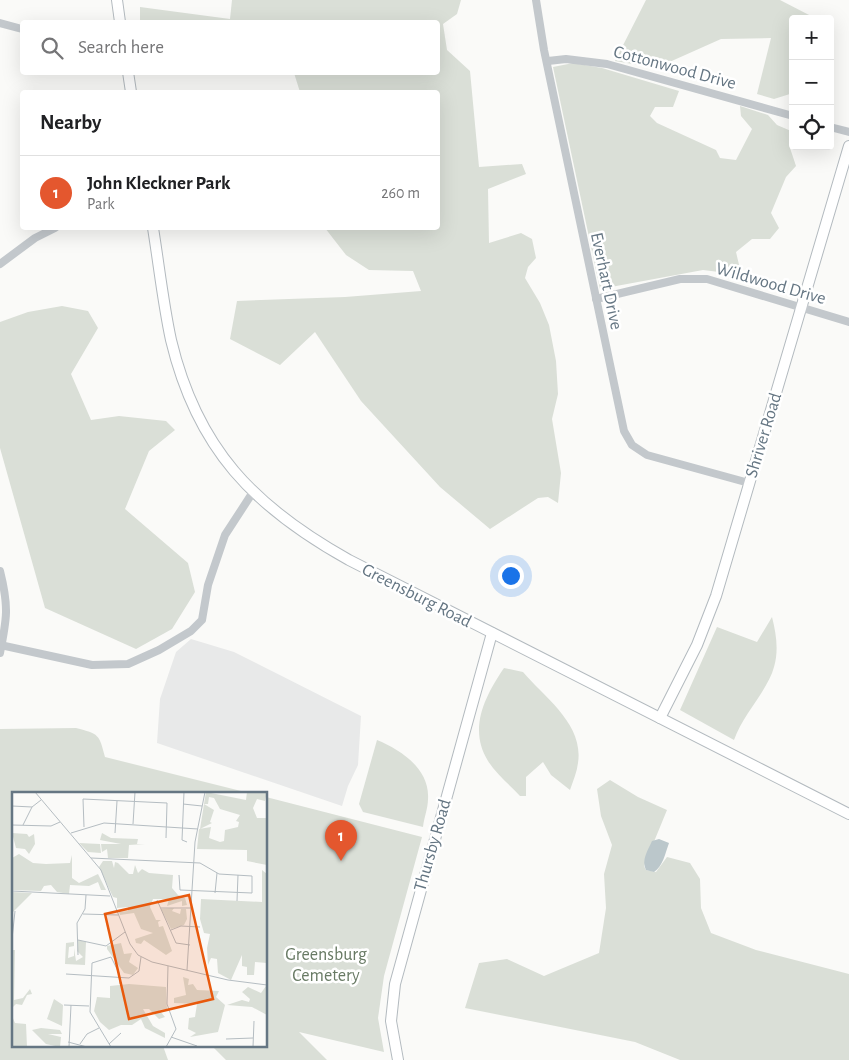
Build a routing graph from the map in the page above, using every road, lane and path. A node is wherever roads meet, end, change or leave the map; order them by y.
1 (117, 0) edge
2 (536, 0) edge
3 (120, 20) edge
4 (0, 23) edge
5 (20, 28) edge
6 (548, 61) junction
7 (128, 75) edge
8 (131, 90) edge
9 (789, 115) edge
10 (834, 128) edge
11 (849, 132) edge
12 (849, 146) edge
13 (51, 230) edge
14 (153, 230) edge
15 (0, 264) edge
16 (596, 299) junction
17 (801, 308) junction
18 (849, 322) edge
19 (749, 483) junction
20 (253, 492) junction
21 (0, 571) edge
22 (492, 633) junction
23 (1, 648) edge
24 (660, 718) junction
25 (849, 814) edge
26 (398, 1060) edge

1 - 3 street
2 - 6 street, Everhart Drive
4 - 5 street
6 - 9 street, Cottonwood Drive
6 - 16 street, Everhart Drive
7 - 8 street
10 - 11 street
12 - 17 street, Shriver Road
13 - 15 street
14 - 20 street, Greensburg Road
16 - 17 street, Wildwood Drive
16 - 19 street, Everhart Drive
17 - 18 street, Wildwood Drive
17 - 19 street, Shriver Road
19 - 24 street, Shriver Road
20 - 22 street, Greensburg Road
20 - 23 street
21 - 23 street
22 - 24 street, Greensburg Road
22 - 26 street, Thursby Road
24 - 25 street, Greensburg Road

